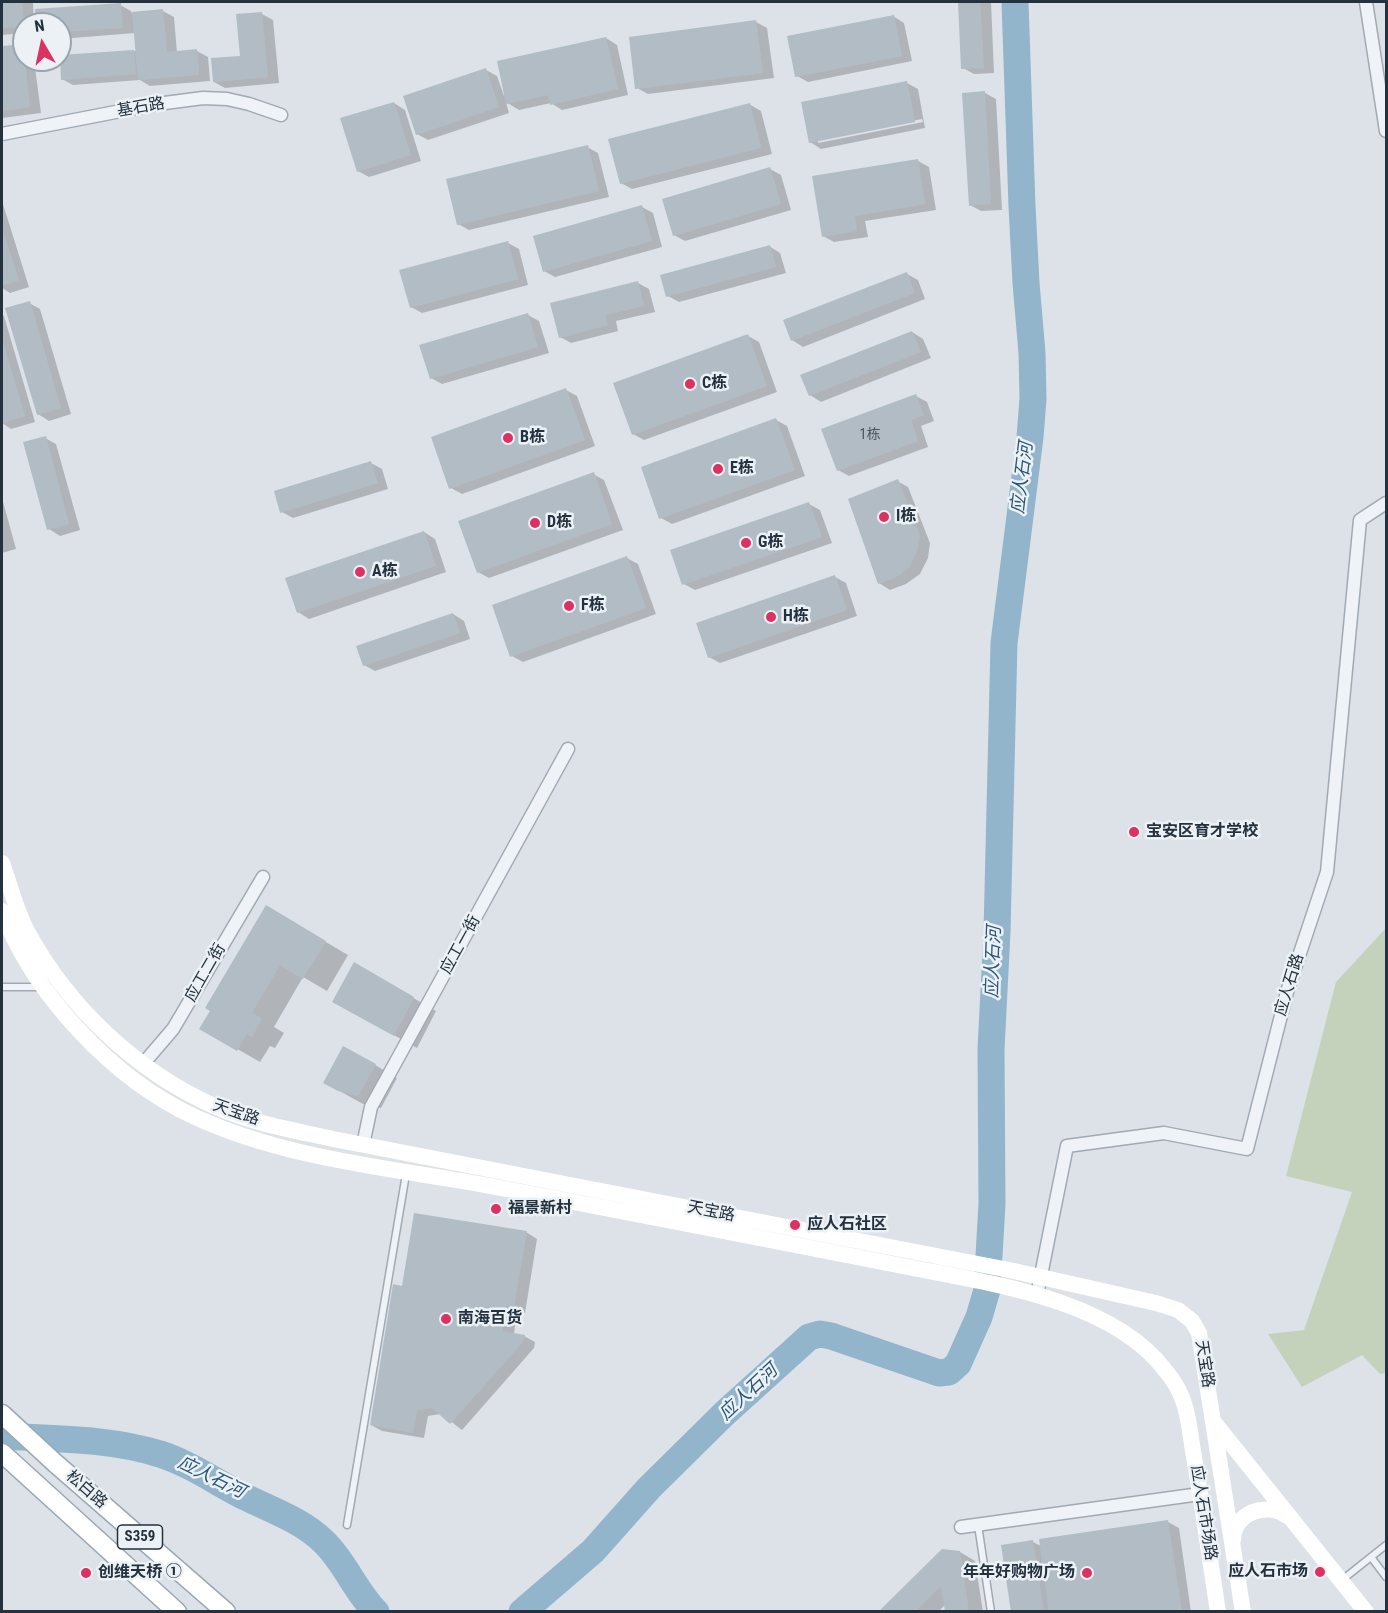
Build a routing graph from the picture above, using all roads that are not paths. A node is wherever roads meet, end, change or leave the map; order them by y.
1 (1366, 2) edge
2 (281, 115) dead end
3 (1386, 129) edge
4 (2, 134) edge
5 (1386, 504) edge
6 (568, 749) dead end
7 (2, 863) edge
8 (263, 877) dead end
9 (2, 911) edge
10 (2, 987) edge
11 (42, 987) junction
12 (143, 1064) junction
13 (363, 1145) junction
14 (407, 1171) junction
15 (960, 1269) junction
16 (1041, 1277) junction
17 (1014, 1279) junction
18 (1037, 1295) junction
19 (2, 1414) edge
20 (1186, 1414) joint
21 (1212, 1421) junction
22 (7, 1458) edge
23 (1200, 1494) junction
24 (1292, 1520) junction
25 (347, 1525) dead end
26 (978, 1525) junction
27 (961, 1527) dead end
28 (1386, 1545) edge
29 (1232, 1546) junction
30 (1371, 1557) junction
31 (1386, 1577) edge
32 (1341, 1580) junction
33 (177, 1611) edge
34 (226, 1611) edge
35 (991, 1611) edge
36 (1218, 1611) edge
37 (1243, 1611) edge
38 (1366, 1611) edge

1 - 3 street
2 - 4 street, 基石路
5 - 16 street, 应人石路
6 - 13 street, 应工一街
7 - 12 street, 天宝路
8 - 12 street, 应工二街
9 - 11 street, 天宝路
10 - 11 lane
11 - 14 street, 天宝路
12 - 13 street, 天宝路
13 - 15 street, 天宝路
14 - 15 street, 天宝路
14 - 25 lane
15 - 17 street, 天宝路
16 - 17 street, 天宝路
16 - 18 street, 应人石路
16 - 21 street, 天宝路
17 - 18 street, 天宝路
18 - 20 street, 天宝路
19 - 34 main road, 松白路 / S359
20 - 23 street, 应人石市场路
21 - 24 street
21 - 29 street, 应人石市场路
22 - 33 main road, 松白路 / S359
23 - 26 street
23 - 36 street, 应人石市场路
24 - 29 street
24 - 32 street
26 - 27 street
26 - 35 lane
28 - 30 lane
29 - 37 street, 应人石市场路
30 - 31 lane
30 - 32 lane
32 - 38 street

